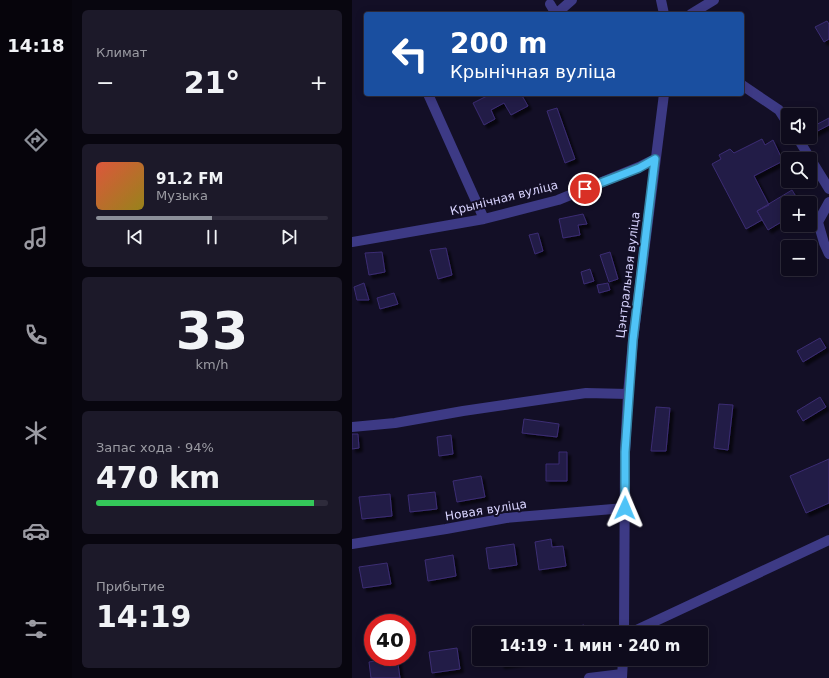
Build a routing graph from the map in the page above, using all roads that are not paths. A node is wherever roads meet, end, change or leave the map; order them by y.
1 (572, 0) edge
2 (661, 0) edge
3 (714, 0) edge
4 (550, 4) dead end
5 (555, 12) edge
6 (558, 12) edge
7 (664, 12) edge
8 (694, 12) edge
9 (744, 86) edge
10 (429, 96) edge
11 (664, 96) edge
12 (781, 113) edge
13 (801, 144) edge
14 (655, 159) junction
15 (829, 189) edge
16 (829, 202) edge
17 (484, 219) junction
18 (352, 242) edge
19 (829, 254) edge
20 (628, 394) junction
21 (352, 428) edge
22 (625, 508) junction
23 (829, 540) edge
24 (352, 544) edge
25 (624, 626) edge
26 (645, 626) edge
27 (623, 666) edge
28 (622, 676) edge
29 (589, 678) edge

1 - 6 street
2 - 7 street
3 - 8 street
4 - 5 street
9 - 12 street
10 - 17 street
11 - 14 street, Цэнтральная вуліца
13 - 15 street
14 - 17 street, Крынічная вуліца
14 - 20 street, Цэнтральная вуліца
16 - 19 street
17 - 18 street, Крынічная вуліца
20 - 21 street
20 - 22 street, Цэнтральная вуліца
22 - 24 street, Новая вуліца
22 - 25 street, Цэнтральная вуліца
23 - 26 street
27 - 28 street
28 - 29 street

